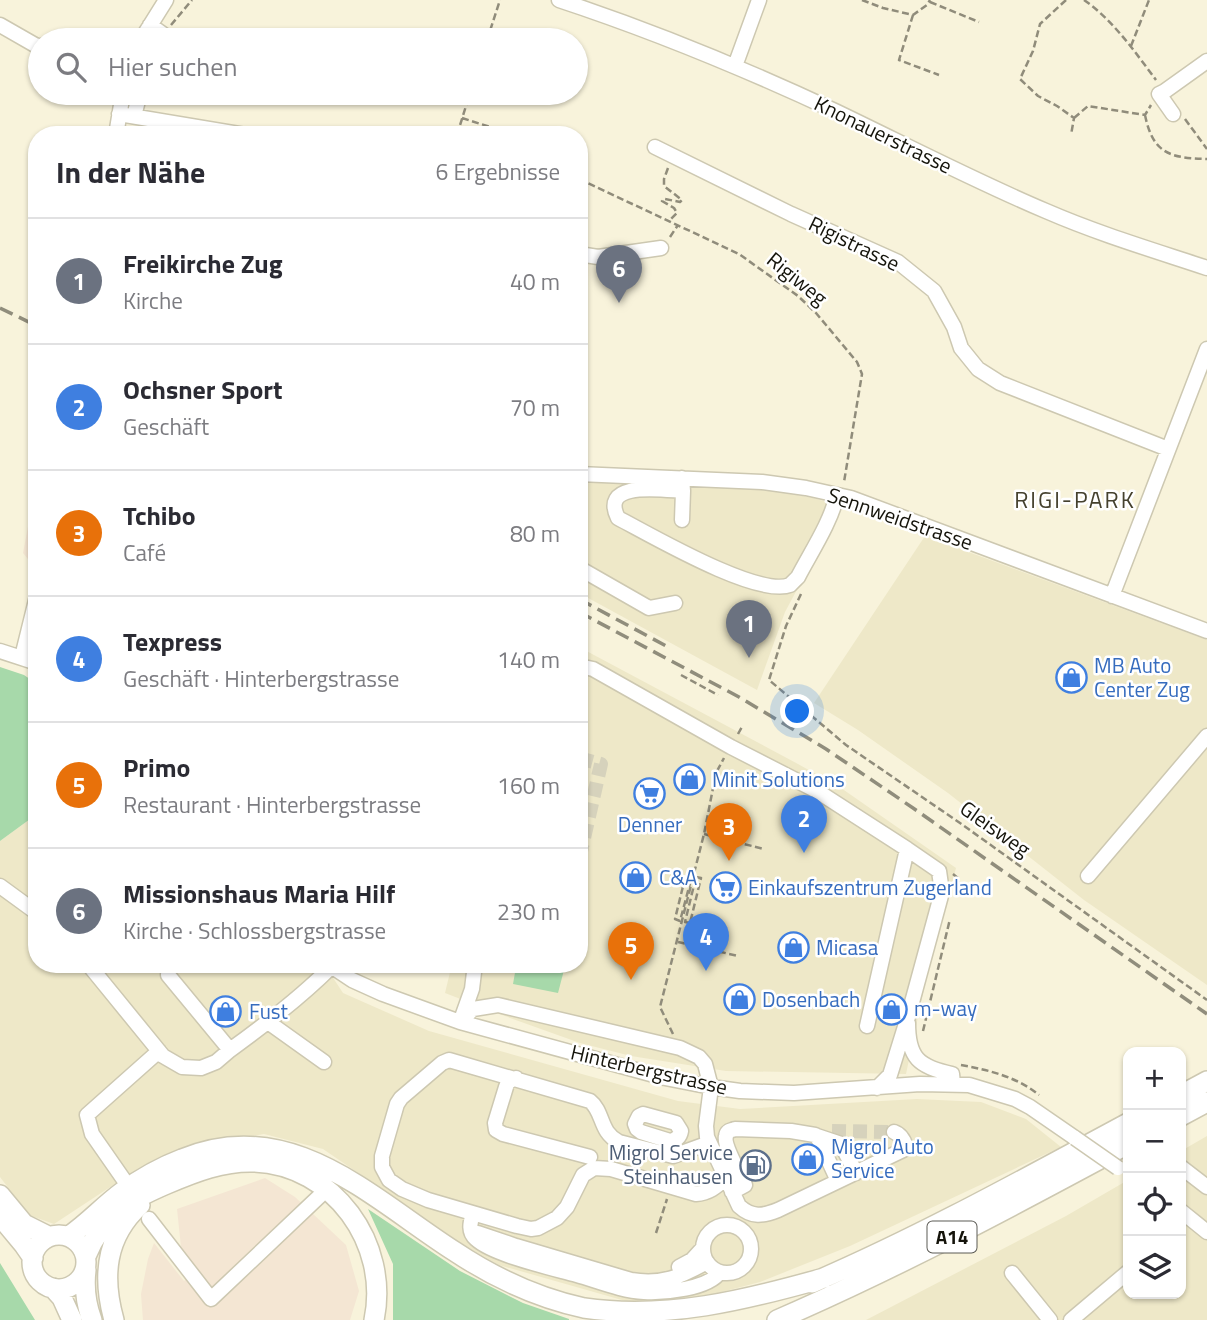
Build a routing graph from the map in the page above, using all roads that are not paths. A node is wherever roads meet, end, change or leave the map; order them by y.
1 (166, 0) edge
2 (559, 0) edge
3 (759, 0) edge
4 (152, 22) junction
5 (0, 25) edge
6 (148, 28) edge
7 (158, 28) edge
8 (28, 41) edge
9 (1207, 61) edge
10 (735, 66) junction
11 (125, 105) edge
12 (132, 105) edge
13 (1173, 114) dead end
14 (126, 115) junction
15 (120, 126) edge
16 (191, 126) edge
17 (655, 147) dead end
18 (662, 248) dead end
19 (588, 255) edge
20 (1207, 268) edge
21 (1207, 349) edge
22 (1168, 449) junction
23 (588, 475) edge
24 (683, 485) junction
25 (839, 495) junction
26 (682, 520) dead end
27 (588, 573) edge
28 (1112, 596) junction
29 (675, 603) dead end
30 (1207, 631) edge
31 (28, 633) edge
32 (0, 651) edge
33 (22, 657) junction
34 (28, 659) edge
35 (588, 672) edge
36 (1207, 736) edge
37 (907, 849) junction
38 (1088, 876) dead end
39 (0, 886) edge
40 (28, 906) edge
41 (95, 973) edge
42 (168, 973) edge
43 (324, 973) edge
44 (341, 973) edge
45 (474, 973) edge
46 (908, 1017) junction
47 (460, 1022) junction
48 (268, 1023) junction
49 (867, 1026) dead end
50 (230, 1050) junction
51 (159, 1051) junction
52 (324, 1062) dead end
53 (516, 1078) junction
54 (1207, 1081) edge
55 (953, 1084) junction
56 (711, 1087) junction
57 (877, 1088) junction
58 (1186, 1092) edge
59 (1207, 1102) edge
60 (1186, 1113) edge
61 (1123, 1126) edge
62 (791, 1131) junction
63 (832, 1131) tunnel mouth
64 (894, 1132) dead end
65 (643, 1133) dead end
66 (817, 1136) junction
67 (709, 1143) junction
68 (639, 1147) junction
69 (1123, 1147) edge
70 (590, 1157) dead end
71 (1123, 1171) edge
72 (1186, 1171) edge
73 (856, 1173) junction
74 (124, 1180) dead end
75 (838, 1181) junction
76 (172, 1182) junction
77 (729, 1185) junction
78 (1207, 1187) edge
79 (326, 1190) junction
80 (0, 1195) edge
81 (0, 1216) edge
82 (1186, 1216) edge
83 (149, 1219) dead end
84 (471, 1222) junction
85 (1207, 1232) edge
86 (48, 1236) junction
87 (69, 1236) junction
88 (705, 1256) junction
89 (33, 1258) junction
90 (86, 1263) junction
91 (720, 1272) junction
92 (1012, 1273) dead end
93 (1123, 1276) edge
94 (824, 1278) junction
95 (52, 1288) junction
96 (72, 1320) edge
97 (92, 1320) edge
98 (114, 1320) edge
99 (374, 1320) edge
100 (724, 1320) edge
101 (777, 1320) edge
102 (1050, 1320) edge
103 (1071, 1320) edge

1 - 4 street
2 - 10 street, Knonauerstrasse
3 - 10 street
4 - 6 street
4 - 7 street
5 - 8 street
9 - 13 street
10 - 20 street, Knonauerstrasse
11 - 14 street
12 - 14 street
14 - 15 street
14 - 16 street
17 - 22 street, Rigistrasse
18 - 19 street
21 - 22 street
22 - 28 street
23 - 24 street, Sennweidstrasse
24 - 25 street, Sennweidstrasse
24 - 25 street
24 - 26 street
25 - 28 street, Sennweidstrasse
27 - 29 street
28 - 30 street, Sennweidstrasse
31 - 33 street
32 - 33 street
33 - 34 street
35 - 37 street
36 - 38 street
37 - 46 street
37 - 49 street
39 - 40 street
41 - 51 street
42 - 50 street
43 - 48 street
44 - 47 street, Hinterbergstrasse
45 - 47 street
46 - 55 street
46 - 57 street
47 - 56 street, Hinterbergstrasse
47 - 56 street
48 - 50 street
48 - 52 street
50 - 51 street
51 - 74 street
53 - 68 street
53 - 70 street
53 - 84 street
54 - 58 highway
55 - 57 street, Hinterbergstrasse
55 - 71 street, Hinterbergstrasse, bridge
56 - 57 street, Hinterbergstrasse
56 - 67 street
59 - 60 highway
61 - 94 highway, A14
62 - 63 street
62 - 66 street
62 - 77 street
64 - 73 street
65 - 68 street
66 - 73 street
66 - 75 street
67 - 68 street
67 - 77 street
69 - 101 highway, A14
72 - 78 street
73 - 75 street
75 - 77 street
76 - 79 highway
76 - 90 highway
76 - 98 highway
77 - 84 street
79 - 83 street
79 - 99 highway
80 - 86 highway
81 - 89 highway
82 - 85 street
84 - 88 street
84 - 91 street
86 - 87 highway
86 - 89 highway
87 - 90 highway
87 - 94 highway
88 - 91 street
88 - 91 street
89 - 95 highway
90 - 95 highway
90 - 97 highway
92 - 102 street
93 - 103 street
94 - 100 highway, A14
95 - 96 highway

